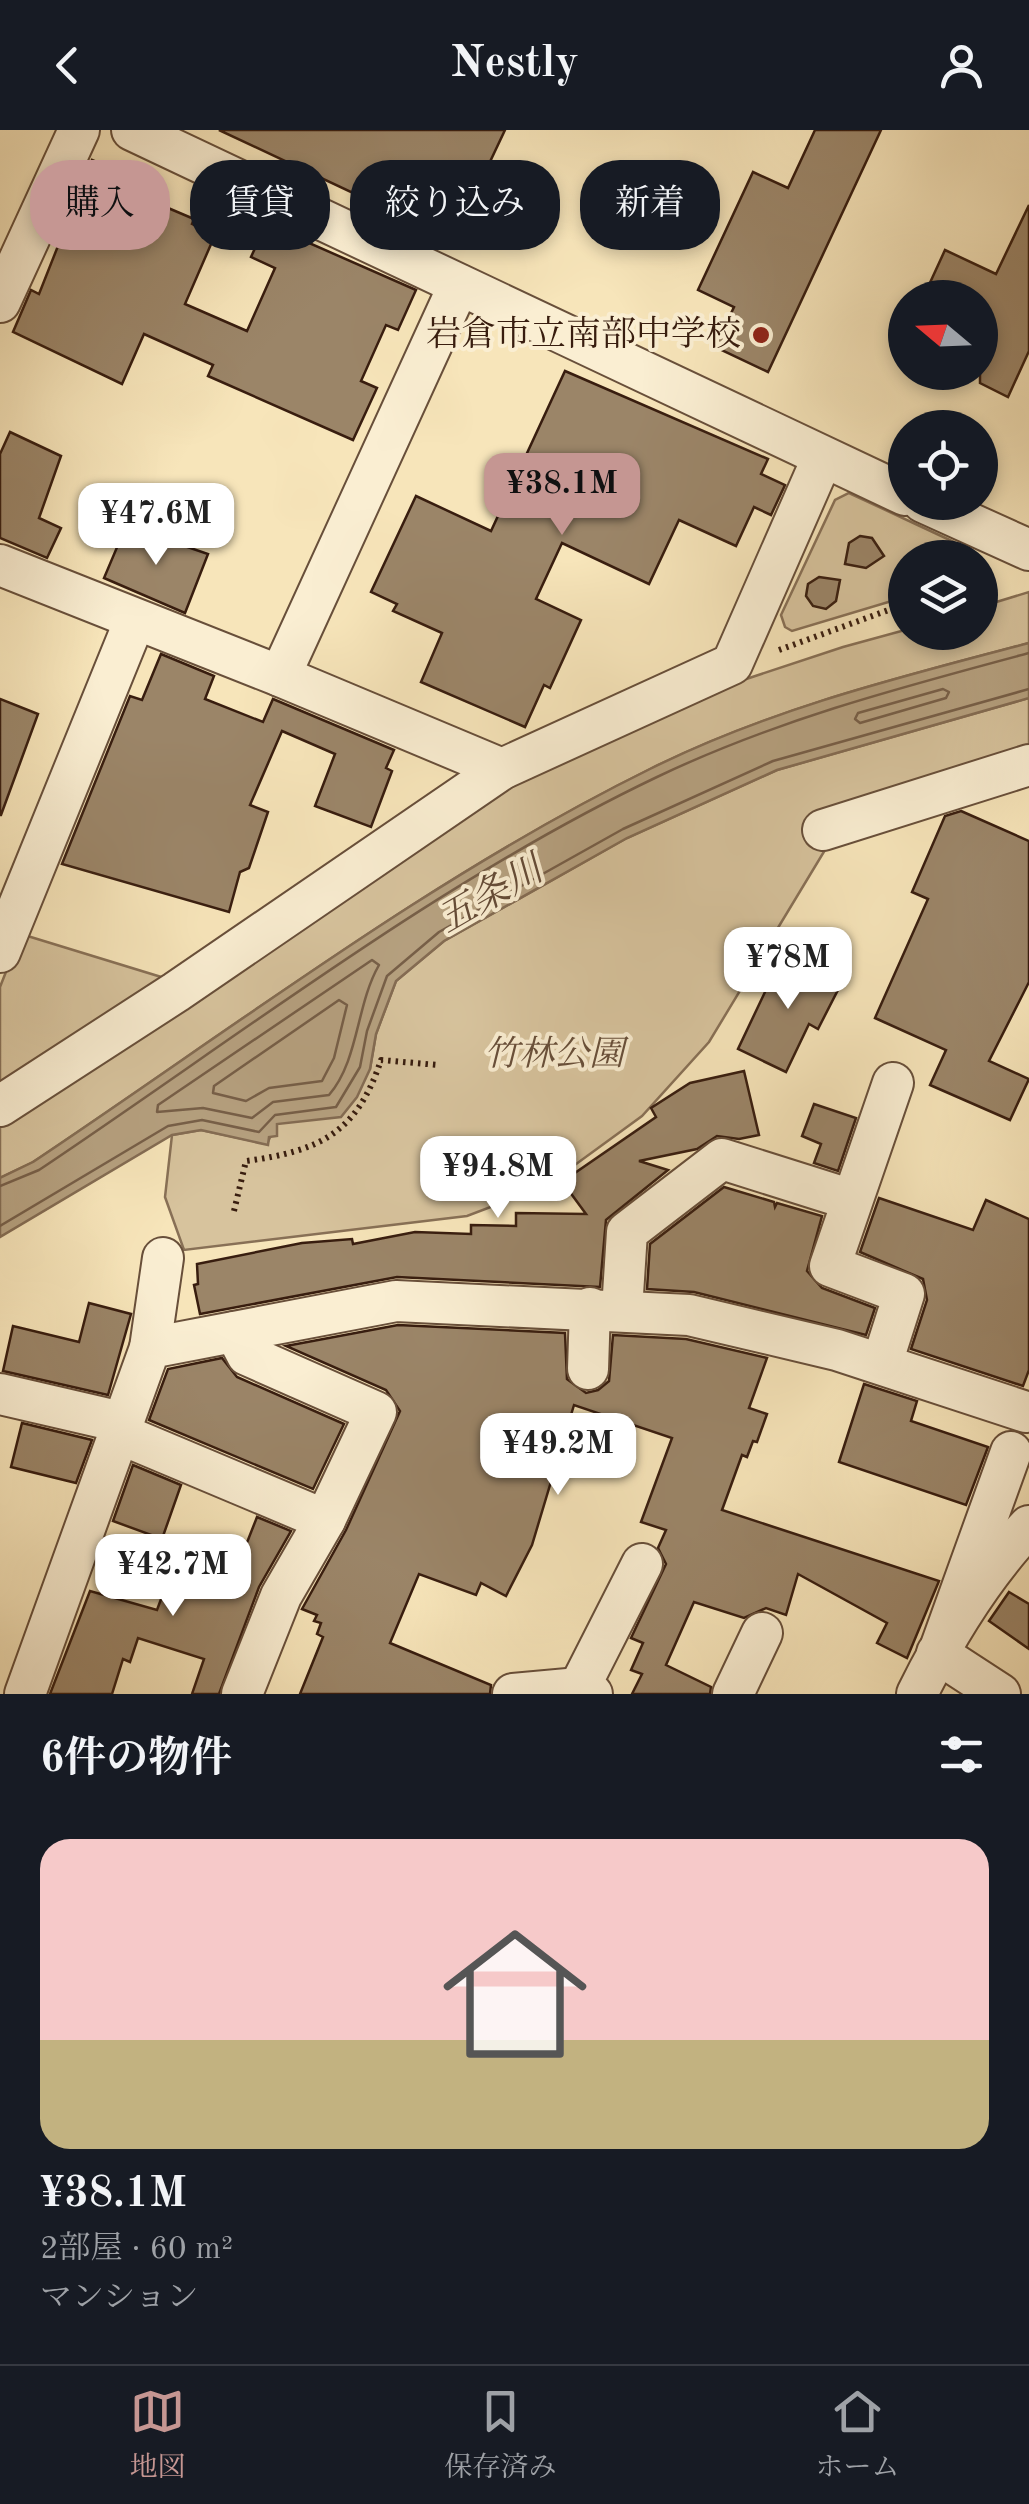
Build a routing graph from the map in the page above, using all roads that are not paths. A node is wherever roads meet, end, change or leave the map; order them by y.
1 (79, 130) edge
2 (132, 130) edge
3 (460, 285) junction
4 (0, 302) edge
5 (822, 459) junction
6 (888, 488) edge
7 (962, 520) edge
8 (1029, 550) edge
9 (0, 565) edge
10 (135, 620) junction
11 (280, 676) junction
12 (1029, 766) edge
13 (502, 769) junction
14 (822, 830) dead end
15 (0, 952) edge
16 (893, 1083) dead end
17 (0, 1106) edge
18 (852, 1200) junction
19 (163, 1258) dead end
20 (606, 1309) junction
21 (235, 1332) junction
22 (150, 1348) junction
23 (882, 1363) junction
24 (588, 1369) dead end
25 (0, 1394) edge
26 (1028, 1408) edge
27 (120, 1428) junction
28 (1020, 1458) edge
29 (326, 1520) junction
30 (1029, 1526) edge
31 (642, 1564) dead end
32 (762, 1633) dead end
33 (939, 1649) junction
34 (585, 1691) edge
35 (24, 1694) edge
36 (242, 1694) edge
37 (514, 1694) edge
38 (732, 1694) edge
39 (917, 1694) edge
40 (1000, 1694) edge

1 - 4 street
2 - 3 street
3 - 5 street
3 - 11 street
5 - 6 street
5 - 13 street
7 - 8 street
9 - 10 street
10 - 11 street
10 - 15 street
11 - 13 street
12 - 14 street
13 - 17 street
16 - 18 street
18 - 20 street
18 - 23 street
19 - 22 street
20 - 21 street
20 - 23 street
20 - 24 street
21 - 22 street
21 - 29 street
22 - 27 street
23 - 26 street
25 - 27 street
26 - 28 street
27 - 29 street
27 - 35 street
28 - 33 street
29 - 36 street
30 - 33 street
31 - 34 street
32 - 38 street
33 - 39 street
33 - 40 street
34 - 37 street

